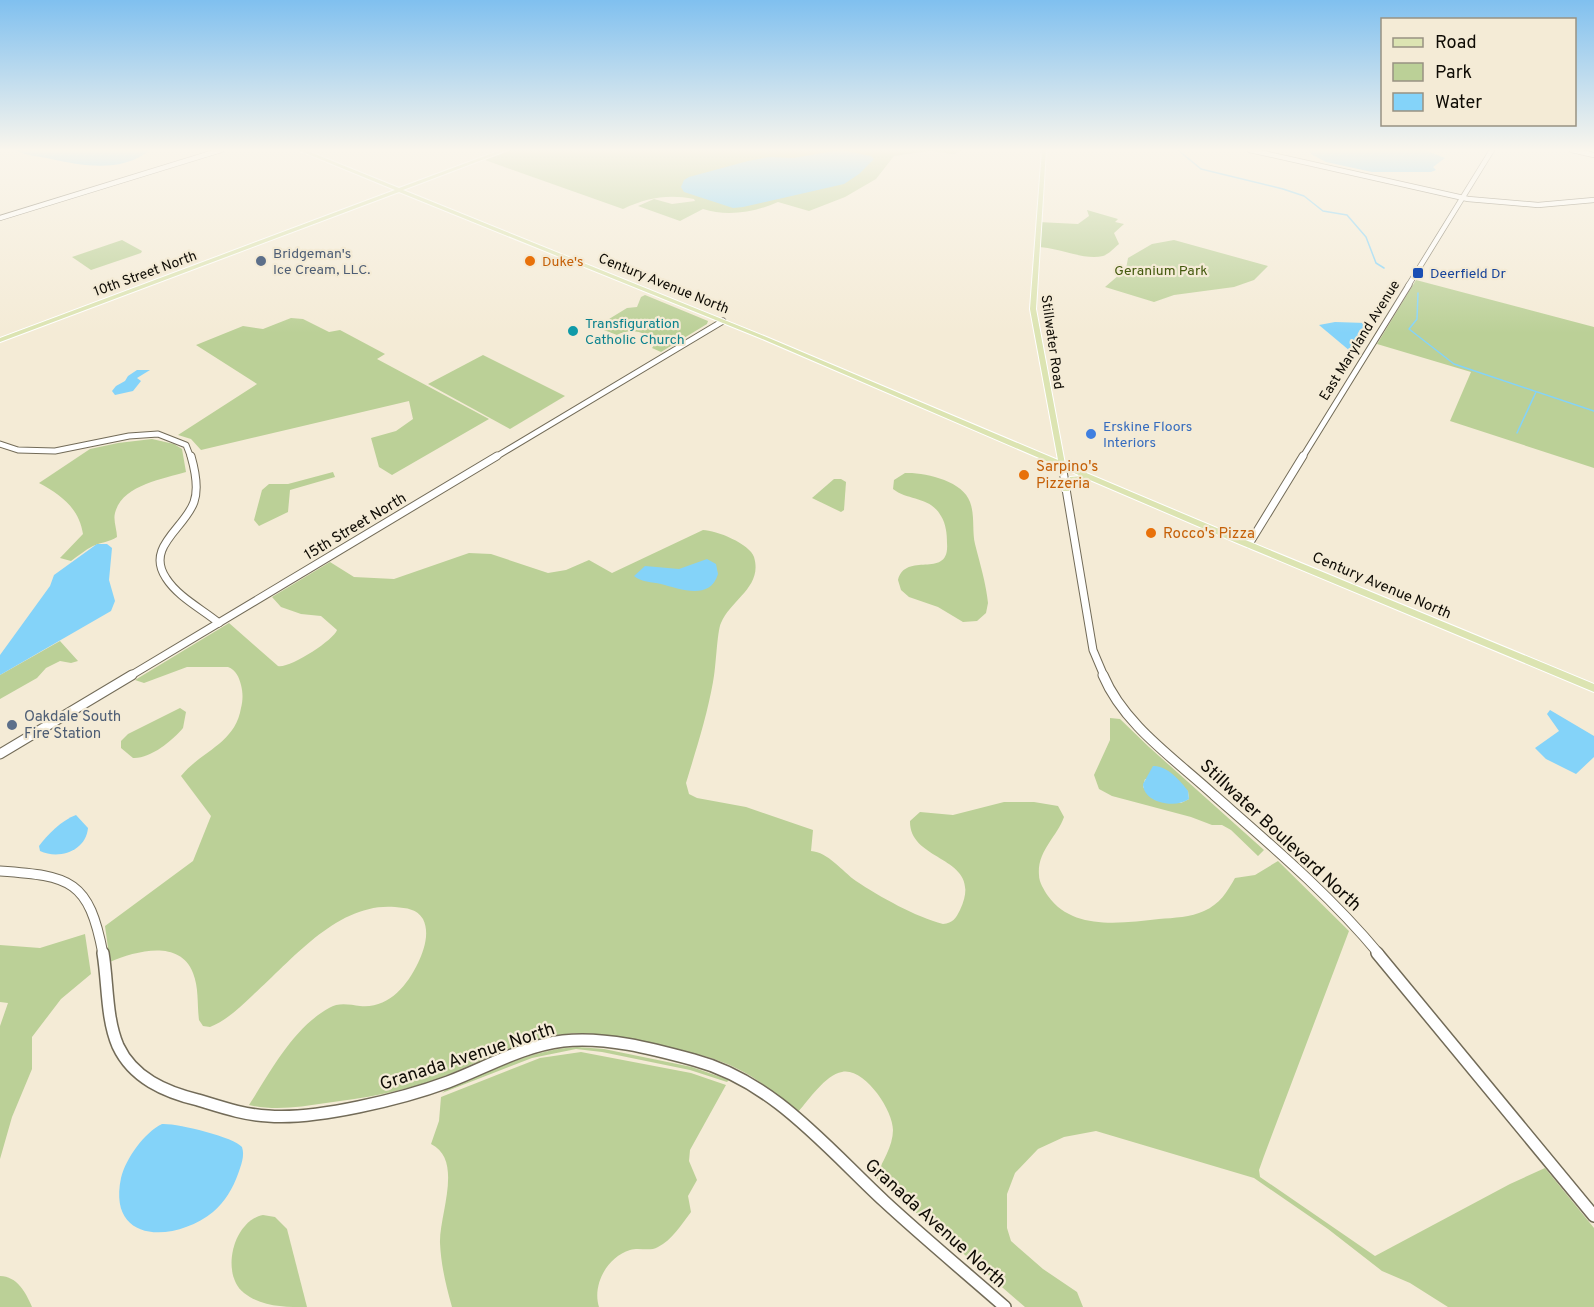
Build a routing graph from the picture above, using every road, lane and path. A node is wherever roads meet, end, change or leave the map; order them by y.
1 (23, 211) edge
2 (346, 211) edge
3 (450, 211) edge
4 (1039, 211) edge
5 (1454, 211) edge
6 (0, 218) edge
7 (723, 321) junction
8 (0, 340) edge
9 (0, 444) edge
10 (1058, 446) junction
11 (1025, 450) junction
12 (1062, 465) junction
13 (1096, 480) junction
14 (1066, 489) junction
15 (1248, 544) junction
16 (219, 623) junction
17 (1594, 688) edge
18 (0, 754) edge
19 (0, 871) edge
20 (1594, 1216) edge
21 (1005, 1307) edge

1 - 6 street
2 - 8 main road, 10th Street North
3 - 7 main road, Century Avenue North
4 - 10 main road, Stillwater Road
5 - 15 street, East Maryland Avenue
7 - 11 main road, Century Avenue North
7 - 16 street, 15th Street North
9 - 16 street
10 - 11 main road
10 - 12 main road, Stillwater Road
11 - 12 main road, Century Avenue North
12 - 13 main road, Century Avenue North
12 - 14 street, Stillwater Boulevard North
13 - 14 main road
13 - 15 main road, Century Avenue North
14 - 20 street, Stillwater Boulevard North
15 - 17 main road, Century Avenue North
16 - 18 street, 15th Street North
19 - 21 street, Granada Avenue North

